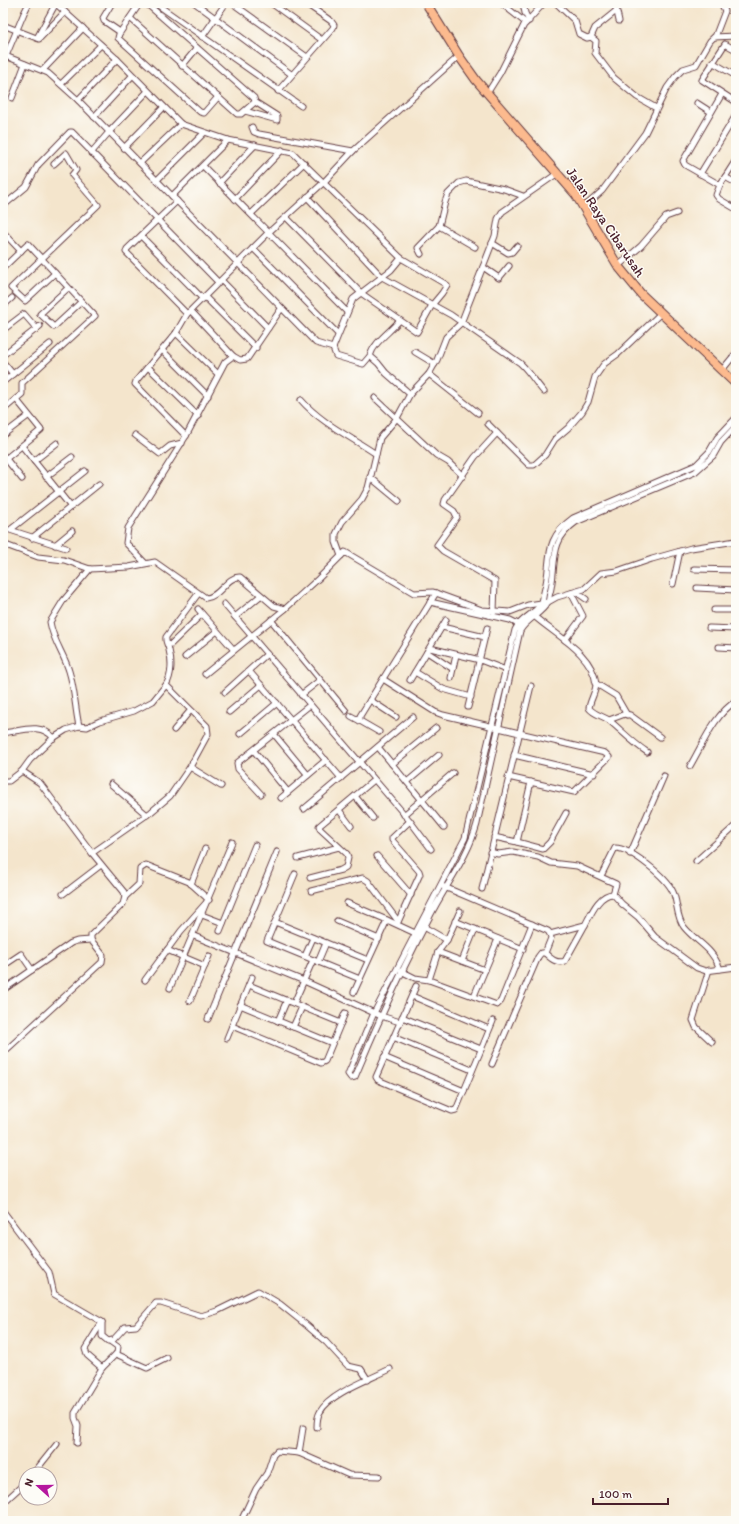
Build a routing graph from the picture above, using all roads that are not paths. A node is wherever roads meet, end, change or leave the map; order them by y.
1 (29, 3) edge
2 (56, 3) edge
3 (112, 3) edge
4 (140, 3) edge
5 (146, 3) edge
6 (156, 3) edge
7 (195, 3) edge
8 (226, 3) edge
9 (232, 3) edge
10 (271, 3) edge
11 (305, 3) edge
12 (426, 3) edge
13 (501, 3) edge
14 (523, 3) edge
15 (544, 3) edge
16 (615, 3) edge
17 (721, 3) edge
18 (558, 4) edge
19 (616, 11) junction
20 (65, 12) junction
21 (216, 17) junction
22 (130, 18) junction
23 (619, 21) dead end
24 (527, 22) junction
25 (3, 25) edge
26 (83, 28) junction
27 (17, 30) junction
28 (120, 32) junction
29 (736, 36) edge
30 (202, 37) junction
31 (591, 37) junction
32 (715, 37) junction
33 (37, 38) junction
34 (322, 40) junction
35 (100, 44) junction
36 (197, 48) junction
37 (736, 50) edge
38 (5, 56) edge
39 (459, 56) junction
40 (307, 57) junction
41 (117, 59) junction
42 (712, 62) junction
43 (25, 64) junction
44 (182, 66) junction
45 (43, 70) junction
46 (291, 74) junction
47 (132, 76) junction
48 (736, 76) edge
49 (61, 84) junction
50 (278, 91) junction
51 (148, 92) junction
52 (488, 92) junction
53 (722, 94) junction
54 (218, 97) junction
55 (12, 98) dead end
56 (78, 100) junction
57 (255, 102) junction
58 (736, 102) edge
59 (697, 103) dead end
60 (301, 106) dead end
61 (164, 107) junction
62 (656, 108) junction
63 (245, 111) junction
64 (711, 112) junction
65 (736, 115) edge
66 (94, 117) junction
67 (181, 124) junction
68 (252, 127) dead end
69 (204, 132) junction
70 (109, 133) junction
71 (228, 140) junction
72 (255, 145) junction
73 (124, 148) junction
74 (282, 150) junction
75 (353, 152) junction
76 (91, 153) junction
77 (736, 160) edge
78 (304, 163) junction
79 (54, 164) dead end
80 (140, 164) junction
81 (203, 166) junction
82 (558, 174) junction
83 (700, 174) junction
84 (726, 177) junction
85 (157, 180) junction
86 (219, 183) junction
87 (323, 183) junction
88 (736, 183) edge
89 (720, 185) junction
90 (172, 196) junction
91 (523, 196) junction
92 (307, 197) junction
93 (234, 199) junction
94 (177, 201) junction
95 (3, 206) edge
96 (584, 207) junction
97 (736, 210) edge
98 (677, 213) dead end
99 (251, 214) junction
100 (286, 217) junction
101 (156, 220) junction
102 (439, 226) junction
103 (3, 232) edge
104 (269, 232) junction
105 (141, 236) junction
106 (5, 239) edge
107 (492, 243) junction
108 (517, 246) dead end
109 (475, 247) dead end
110 (253, 248) junction
111 (21, 251) junction
112 (421, 254) dead end
113 (41, 258) junction
114 (401, 258) junction
115 (238, 264) junction
116 (509, 266) dead end
117 (618, 266) junction
118 (483, 267) junction
119 (3, 268) edge
120 (55, 273) junction
121 (382, 276) junction
122 (221, 282) junction
123 (68, 288) junction
124 (361, 294) junction
125 (12, 298) dead end
126 (204, 298) junction
127 (82, 302) junction
128 (432, 305) junction
129 (3, 306) edge
130 (281, 309) junction
131 (347, 312) junction
132 (189, 313) junction
133 (661, 313) junction
134 (399, 321) junction
135 (461, 323) junction
136 (268, 328) junction
137 (3, 330) edge
138 (176, 333) junction
139 (338, 334) junction
140 (50, 344) dead end
141 (256, 348) junction
142 (333, 348) junction
143 (162, 350) junction
144 (415, 352) dead end
145 (736, 353) edge
146 (3, 354) edge
147 (232, 356) junction
148 (370, 356) junction
149 (3, 362) edge
150 (435, 364) junction
151 (148, 367) junction
152 (722, 370) junction
153 (13, 374) junction
154 (218, 374) junction
155 (429, 374) junction
156 (3, 382) edge
157 (736, 384) edge
158 (544, 392) dead end
159 (410, 394) junction
160 (208, 396) junction
161 (375, 398) dead end
162 (16, 400) junction
163 (301, 400) dead end
164 (3, 410) edge
165 (478, 413) dead end
166 (28, 416) junction
167 (198, 416) junction
168 (397, 418) junction
169 (736, 419) edge
170 (488, 424) dead end
171 (736, 426) edge
172 (497, 433) junction
173 (3, 435) edge
174 (135, 435) dead end
175 (186, 436) junction
176 (57, 443) dead end
177 (182, 443) junction
178 (22, 446) junction
179 (376, 454) junction
180 (72, 456) dead end
181 (4, 458) edge
182 (34, 461) junction
183 (85, 471) dead end
184 (370, 476) junction
185 (463, 476) junction
186 (46, 477) junction
187 (22, 480) dead end
188 (99, 484) dead end
189 (58, 492) junction
190 (399, 501) dead end
191 (71, 507) junction
192 (72, 531) dead end
193 (32, 538) junction
194 (736, 541) edge
195 (3, 544) edge
196 (55, 544) junction
197 (66, 548) dead end
198 (680, 551) junction
199 (341, 556) junction
200 (145, 563) junction
201 (90, 569) junction
202 (694, 569) dead end
203 (736, 570) edge
204 (673, 584) dead end
205 (697, 588) dead end
206 (736, 590) edge
207 (574, 592) junction
208 (436, 593) junction
209 (198, 594) junction
210 (259, 597) dead end
211 (586, 599) dead end
212 (430, 602) junction
213 (548, 602) junction
214 (224, 604) dead end
215 (541, 604) junction
216 (285, 609) junction
217 (714, 610) dead end
218 (736, 610) edge
219 (494, 612) junction
220 (534, 616) junction
221 (235, 617) junction
222 (271, 620) junction
223 (446, 620) dead end
224 (518, 624) junction
225 (442, 627) junction
226 (487, 628) dead end
227 (709, 628) dead end
228 (736, 629) edge
229 (217, 631) junction
230 (251, 636) junction
231 (485, 637) junction
232 (565, 640) junction
233 (171, 644) dead end
234 (719, 647) dead end
235 (736, 648) edge
236 (234, 650) junction
237 (428, 650) junction
238 (267, 654) junction
239 (456, 655) junction
240 (185, 657) dead end
241 (480, 660) junction
242 (453, 669) junction
243 (506, 670) junction
244 (249, 671) junction
245 (415, 672) junction
246 (205, 674) dead end
247 (451, 678) dead end
248 (382, 679) junction
249 (320, 680) junction
250 (410, 680) dead end
251 (595, 683) junction
252 (166, 685) junction
253 (261, 685) junction
254 (531, 686) dead end
255 (225, 692) dead end
256 (301, 694) junction
257 (471, 697) junction
258 (370, 700) junction
259 (736, 701) edge
260 (277, 703) junction
261 (310, 705) junction
262 (468, 707) dead end
263 (190, 711) junction
264 (346, 711) dead end
265 (229, 712) dead end
266 (627, 715) junction
267 (351, 716) dead end
268 (396, 717) dead end
269 (414, 717) dead end
270 (291, 720) junction
271 (609, 720) junction
272 (360, 721) junction
273 (79, 726) junction
274 (492, 727) junction
275 (436, 728) dead end
276 (498, 728) junction
277 (174, 730) dead end
278 (379, 732) dead end
279 (519, 732) junction
280 (3, 733) edge
281 (240, 734) dead end
282 (274, 734) junction
283 (660, 737) dead end
284 (54, 738) junction
285 (378, 747) junction
286 (254, 752) junction
287 (647, 752) dead end
288 (439, 755) dead end
289 (514, 756) junction
290 (326, 760) junction
291 (359, 762) junction
292 (392, 764) junction
293 (690, 766) dead end
294 (190, 767) junction
295 (22, 771) junction
296 (453, 773) dead end
297 (594, 774) junction
298 (308, 775) junction
299 (664, 776) dead end
300 (508, 777) junction
301 (341, 778) junction
302 (374, 780) junction
303 (3, 781) edge
304 (407, 782) junction
305 (531, 782) junction
306 (111, 784) dead end
307 (221, 786) dead end
308 (288, 792) junction
309 (261, 794) dead end
310 (355, 796) junction
311 (282, 798) dead end
312 (422, 800) junction
313 (304, 809) dead end
314 (339, 810) junction
315 (566, 813) dead end
316 (147, 815) junction
317 (404, 815) junction
318 (373, 818) dead end
319 (410, 821) junction
320 (736, 825) edge
321 (351, 826) dead end
322 (444, 827) dead end
323 (494, 837) junction
324 (232, 842) dead end
325 (517, 842) junction
326 (255, 845) dead end
327 (339, 847) junction
328 (205, 849) dead end
329 (430, 849) dead end
330 (277, 852) dead end
331 (490, 852) junction
332 (92, 853) junction
333 (630, 854) junction
334 (377, 856) dead end
335 (298, 858) dead end
336 (696, 861) dead end
337 (101, 865) junction
338 (295, 874) dead end
339 (601, 876) junction
340 (310, 878) dead end
341 (191, 884) junction
342 (442, 886) junction
343 (482, 889) dead end
344 (311, 891) dead end
345 (63, 894) dead end
346 (613, 894) junction
347 (411, 895) junction
348 (125, 896) junction
349 (208, 901) junction
350 (347, 902) dead end
351 (460, 911) dead end
352 (202, 915) junction
353 (387, 920) junction
354 (337, 921) dead end
355 (454, 921) junction
356 (275, 922) junction
357 (223, 923) junction
358 (532, 924) junction
359 (585, 925) junction
360 (424, 928) junction
361 (475, 929) junction
362 (220, 931) dead end
363 (415, 933) junction
364 (550, 934) junction
365 (194, 936) junction
366 (313, 938) junction
367 (379, 939) junction
368 (498, 939) junction
369 (91, 940) junction
370 (447, 940) junction
371 (326, 943) junction
372 (523, 948) junction
373 (167, 950) junction
374 (438, 952) junction
375 (235, 953) junction
376 (546, 953) junction
377 (209, 956) dead end
378 (305, 956) junction
379 (184, 957) junction
380 (368, 960) junction
381 (316, 961) junction
382 (462, 961) junction
383 (3, 966) edge
384 (205, 966) junction
385 (736, 967) edge
386 (720, 968) junction
387 (32, 970) junction
388 (485, 970) junction
389 (709, 970) junction
390 (401, 971) junction
391 (252, 977) dead end
392 (360, 978) junction
393 (145, 980) dead end
394 (429, 980) junction
395 (304, 982) junction
396 (249, 985) junction
397 (416, 986) dead end
398 (170, 988) dead end
399 (3, 990) edge
400 (354, 992) dead end
401 (412, 996) junction
402 (474, 996) junction
403 (287, 1000) junction
404 (190, 1001) dead end
405 (294, 1004) junction
406 (240, 1005) junction
407 (302, 1007) junction
408 (345, 1013) dead end
409 (374, 1013) junction
410 (380, 1016) junction
411 (208, 1019) dead end
412 (401, 1019) junction
413 (278, 1021) junction
414 (493, 1021) dead end
415 (340, 1023) junction
416 (232, 1026) junction
417 (293, 1027) junction
418 (489, 1029) junction
419 (393, 1037) junction
420 (227, 1038) dead end
421 (712, 1042) dead end
422 (332, 1043) junction
423 (481, 1049) junction
424 (3, 1053) edge
425 (384, 1058) junction
426 (492, 1064) dead end
427 (472, 1070) junction
428 (464, 1091) junction
429 (3, 1211) edge
430 (102, 1322) junction
431 (111, 1342) junction
432 (116, 1354) junction
433 (167, 1358) dead end
434 (102, 1368) junction
435 (390, 1369) dead end
436 (368, 1380) junction
437 (303, 1428) dead end
438 (317, 1428) dead end
439 (77, 1443) dead end
440 (57, 1444) dead end
441 (299, 1453) junction
442 (39, 1466) edge
443 (379, 1476) dead end
444 (18, 1489) edge
445 (3, 1503) edge
446 (241, 1521) edge

1 - 27 street
2 - 20 street
2 - 33 street
3 - 28 street
4 - 22 street
5 - 36 street
6 - 30 street
7 - 21 street
8 - 21 street
9 - 40 street
10 - 34 street
11 - 34 street
12 - 39 main road, Jalan Raya Cibarusah
13 - 24 street
14 - 24 street
15 - 24 street
16 - 19 street
17 - 32 street
18 - 31 street
19 - 23 street
19 - 31 street
20 - 26 street
20 - 33 street
21 - 30 street
21 - 46 street
22 - 28 street
22 - 44 street
24 - 52 street
25 - 27 street
26 - 35 street
26 - 45 street
27 - 33 street
27 - 38 street
28 - 54 street
29 - 32 street
30 - 50 street
31 - 62 street
32 - 62 street
34 - 40 street
35 - 41 street
35 - 49 street
36 - 44 street
36 - 57 street
37 - 42 street
38 - 43 street
39 - 52 main road, Jalan Raya Cibarusah
39 - 75 street
40 - 46 street
41 - 47 street
41 - 56 street
42 - 48 street
42 - 53 street
43 - 45 street
43 - 55 street
44 - 54 street
45 - 49 street
46 - 50 street
47 - 51 street
47 - 66 street
49 - 56 street
50 - 60 street
51 - 61 street
51 - 70 street
52 - 82 main road, Jalan Raya Cibarusah
53 - 58 street
53 - 64 street
54 - 63 street
56 - 66 street
57 - 63 street
57 - 63 street
59 - 64 street
61 - 67 street
61 - 73 street
62 - 96 street
64 - 83 street
65 - 83 street
66 - 70 street
67 - 69 street
67 - 80 street
68 - 75 street
69 - 71 street
69 - 85 street
70 - 73 street
70 - 76 street
71 - 72 street
71 - 81 street
72 - 74 street
72 - 86 street
73 - 80 street
74 - 78 street
74 - 93 street
75 - 87 street
76 - 95 street
76 - 101 street
77 - 84 street
78 - 87 street
78 - 99 street
79 - 113 street
80 - 85 street
81 - 86 street
81 - 90 street
82 - 91 street
82 - 96 main road, Jalan Raya Cibarusah
83 - 89 street
84 - 88 street
84 - 89 street
85 - 90 street
86 - 93 street
87 - 92 street
87 - 114 street
89 - 97 street
90 - 94 street
91 - 102 street
91 - 107 street
92 - 100 street
92 - 121 street
93 - 99 street
94 - 101 street
94 - 115 street
96 - 117 main road, Jalan Raya Cibarusah
98 - 117 street
99 - 104 street
100 - 104 street
100 - 124 street
101 - 105 street
101 - 122 street
102 - 109 street
102 - 112 street
103 - 106 street
104 - 110 street
104 - 131 street
105 - 126 street
105 - 132 street
106 - 111 street
107 - 108 street
107 - 118 street
110 - 115 street
110 - 139 street
111 - 113 street
111 - 119 street
113 - 120 street
113 - 120 street
114 - 121 street
114 - 128 street
115 - 122 street
115 - 130 street
116 - 118 street
117 - 133 main road, Jalan Raya Cibarusah
118 - 135 street
120 - 123 street
121 - 124 street
121 - 128 street
122 - 126 street
122 - 136 street
123 - 127 street
123 - 127 street
124 - 131 street
124 - 134 street
125 - 129 street
126 - 132 street
126 - 141 street
127 - 162 street
128 - 134 street
128 - 135 street
130 - 136 street
130 - 142 street
131 - 139 street
132 - 138 street
132 - 147 street
133 - 152 main road, Jalan Raya Cibarusah
133 - 172 street
134 - 148 street
135 - 150 street
135 - 158 street
136 - 141 street
137 - 146 street
138 - 143 street
138 - 154 street
139 - 142 street
140 - 153 street
141 - 147 street
142 - 148 street
143 - 151 street
143 - 160 street
144 - 150 street
145 - 152 street
147 - 154 street
148 - 159 street
149 - 153 street
150 - 155 street
151 - 167 street
151 - 175 street
152 - 157 main road, Jalan Raya Cibarusah
153 - 156 street
154 - 160 street
155 - 159 street
155 - 165 street
159 - 168 street
160 - 167 street
161 - 168 street
162 - 164 street
162 - 166 street
163 - 179 street
166 - 173 street
166 - 178 street
167 - 175 street
168 - 179 street
168 - 185 street
169 - 215 street
170 - 172 street
171 - 213 street
172 - 185 street
174 - 177 street
175 - 177 street
176 - 182 street
177 - 200 street
178 - 181 street
178 - 182 street
179 - 184 street
180 - 186 street
181 - 187 street
182 - 186 street
183 - 189 street
184 - 190 street
184 - 199 street
185 - 219 street
186 - 189 street
188 - 191 street
189 - 191 street
189 - 193 street
191 - 193 street
192 - 196 street
193 - 196 street
194 - 198 street
195 - 201 street
196 - 197 street
198 - 204 street
198 - 207 street
199 - 208 street
199 - 216 street
200 - 201 street
200 - 209 street
201 - 273 street
202 - 203 street
205 - 206 street
207 - 211 street
207 - 213 street
207 - 232 street
208 - 212 street
208 - 219 street
209 - 216 street
209 - 252 street
210 - 221 street
212 - 224 street
212 - 248 street
213 - 215 street
213 - 220 street
214 - 221 street
215 - 219 street
215 - 224 street
216 - 222 street
217 - 218 street
220 - 232 street
220 - 276 street
221 - 230 street
222 - 230 street
222 - 249 street
223 - 225 street
224 - 243 street
225 - 231 street
225 - 237 street
226 - 231 street
227 - 228 street
229 - 233 street
229 - 236 street
229 - 240 street
230 - 236 street
230 - 238 street
231 - 241 street
232 - 251 street
234 - 235 street
236 - 246 street
237 - 239 street
237 - 242 street
237 - 245 street
238 - 244 street
238 - 256 street
239 - 241 street
239 - 242 street
241 - 243 street
241 - 257 street
242 - 247 street
243 - 274 street
244 - 253 street
244 - 255 street
245 - 250 street
245 - 257 street
248 - 258 street
248 - 274 street
249 - 256 street
249 - 264 street
251 - 266 street
251 - 271 street
252 - 263 street
252 - 273 street
253 - 260 street
253 - 265 street
254 - 279 street
256 - 261 street
257 - 262 street
258 - 268 street
258 - 272 street
259 - 293 street
260 - 270 street
260 - 281 street
261 - 270 street
261 - 291 street
263 - 277 street
263 - 294 street
266 - 271 street
266 - 283 street
267 - 272 street
269 - 285 street
270 - 282 street
270 - 290 street
271 - 287 street
272 - 278 street
273 - 284 street
274 - 276 street
274 - 342 street
275 - 292 street
276 - 279 street
276 - 342 street
279 - 289 street
279 - 297 street
280 - 284 street
282 - 286 street
282 - 298 street
284 - 295 street
285 - 291 street
285 - 292 street
286 - 308 street
286 - 309 street
288 - 304 street
289 - 297 street
289 - 300 street
290 - 298 street
290 - 301 street
291 - 301 street
291 - 302 street
292 - 304 street
294 - 307 street
294 - 316 street
295 - 303 street
295 - 332 street
296 - 312 street
297 - 305 street
298 - 308 street
299 - 333 street
300 - 305 street
300 - 323 street
301 - 313 street
302 - 310 street
302 - 317 street
304 - 312 street
305 - 325 street
306 - 316 street
308 - 311 street
310 - 314 street
310 - 318 street
312 - 317 street
312 - 322 street
314 - 321 street
314 - 327 street
315 - 325 street
316 - 332 street
317 - 319 street
319 - 329 street
319 - 347 street
320 - 336 street
323 - 325 street
323 - 331 street
324 - 349 street
326 - 357 street
327 - 335 street
327 - 340 street
328 - 341 street
330 - 375 street
331 - 339 street
331 - 343 street
332 - 337 street
333 - 339 street
333 - 386 street
334 - 347 street
337 - 345 street
337 - 348 street
338 - 356 street
339 - 346 street
341 - 348 street
341 - 349 street
342 - 358 street
342 - 360 street
342 - 363 street
344 - 347 street
346 - 359 street
346 - 389 street
348 - 369 street
349 - 352 street
349 - 373 street
350 - 353 street
351 - 355 street
352 - 357 street
352 - 365 street
353 - 363 street
353 - 367 street
354 - 367 street
355 - 361 street
355 - 370 street
356 - 366 street
356 - 378 street
357 - 362 street
358 - 364 street
358 - 372 street
359 - 364 street
359 - 376 street
360 - 370 street
360 - 390 street
361 - 368 street
361 - 382 street
363 - 409 street
364 - 376 street
365 - 375 street
365 - 379 street
366 - 371 street
366 - 378 street
367 - 380 street
368 - 372 street
368 - 388 street
369 - 387 street
369 - 424 street
370 - 374 street
371 - 380 street
371 - 381 street
372 - 402 street
373 - 379 street
373 - 393 street
374 - 382 street
374 - 394 street
375 - 395 street
375 - 411 street
376 - 426 street
377 - 384 street
378 - 381 street
379 - 384 street
379 - 398 street
380 - 392 street
381 - 392 street
381 - 395 street
382 - 388 street
383 - 387 street
384 - 404 street
385 - 386 street
386 - 389 street
387 - 399 street
388 - 402 street
389 - 421 street
390 - 394 street
390 - 410 street
391 - 396 street
392 - 400 street
394 - 402 street
395 - 405 street
395 - 409 street
396 - 403 street
396 - 406 street
397 - 401 street
401 - 412 street
401 - 418 street
403 - 405 street
403 - 413 street
405 - 407 street
406 - 413 street
406 - 416 street
407 - 415 street
407 - 417 street
408 - 415 street
409 - 410 street
409 - 410 street
410 - 412 street
412 - 419 street
412 - 423 street
413 - 417 street
414 - 418 street
415 - 422 street
416 - 420 street
416 - 422 street
417 - 422 street
418 - 423 street
419 - 425 street
419 - 427 street
423 - 427 street
425 - 428 street
425 - 428 street
427 - 428 street
429 - 430 street
430 - 431 street
430 - 434 street
431 - 432 street
431 - 436 street
432 - 433 street
432 - 434 street
434 - 439 street
435 - 436 street
436 - 438 street
437 - 441 street
440 - 442 street
441 - 443 street
441 - 446 street
444 - 445 street

